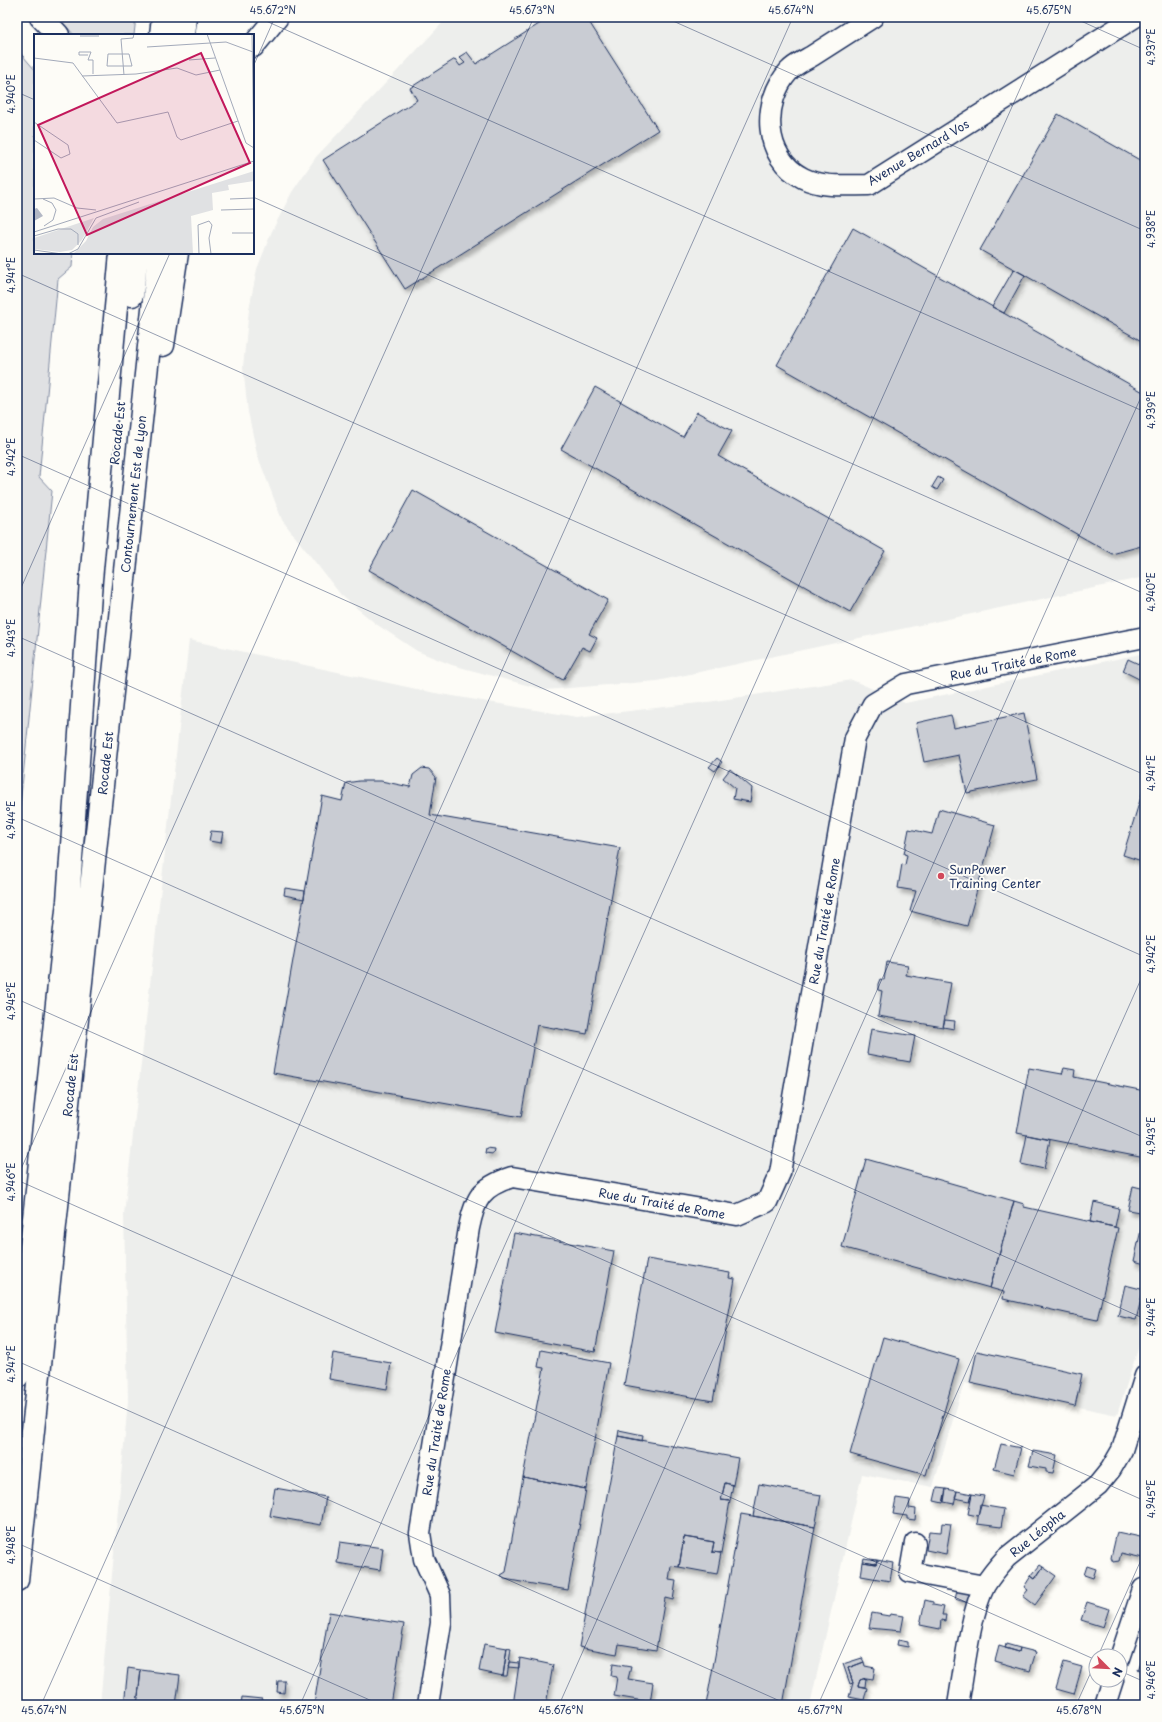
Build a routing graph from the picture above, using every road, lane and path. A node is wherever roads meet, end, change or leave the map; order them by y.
1 (41, 17) edge
2 (163, 17) edge
3 (185, 17) edge
4 (277, 17) edge
5 (873, 17) edge
6 (1135, 17) edge
7 (57, 34) edge
8 (161, 34) edge
9 (183, 34) edge
10 (254, 45) edge
11 (121, 254) edge
12 (137, 254) edge
13 (159, 254) edge
14 (177, 254) edge
15 (144, 398) junction
16 (123, 589) joint
17 (1145, 637) edge
18 (73, 828) junction
19 (1145, 1376) edge
20 (17, 1377) edge
21 (915, 1543) dead end
22 (17, 1580) edge
23 (984, 1586) junction
24 (1143, 1589) dead end
25 (1123, 1648) edge
26 (1110, 1688) edge
27 (428, 1705) edge
28 (958, 1705) edge
29 (1105, 1705) edge

1 - 7 highway
2 - 8 highway
3 - 9 highway
4 - 10 highway
5 - 6 street, Avenue Bernard Vos
11 - 18 highway
12 - 18 highway, Rocade Est
13 - 15 highway, Rocade Est
14 - 15 highway
15 - 16 highway, Contournement Est de Lyon
16 - 22 highway, Rocade Est
17 - 27 street, Rue du Traité de Rome
18 - 20 highway, Rocade Est
19 - 23 street, Rue Léopha
21 - 23 street
23 - 28 street, Rue Léopha
24 - 25 street
26 - 29 street

